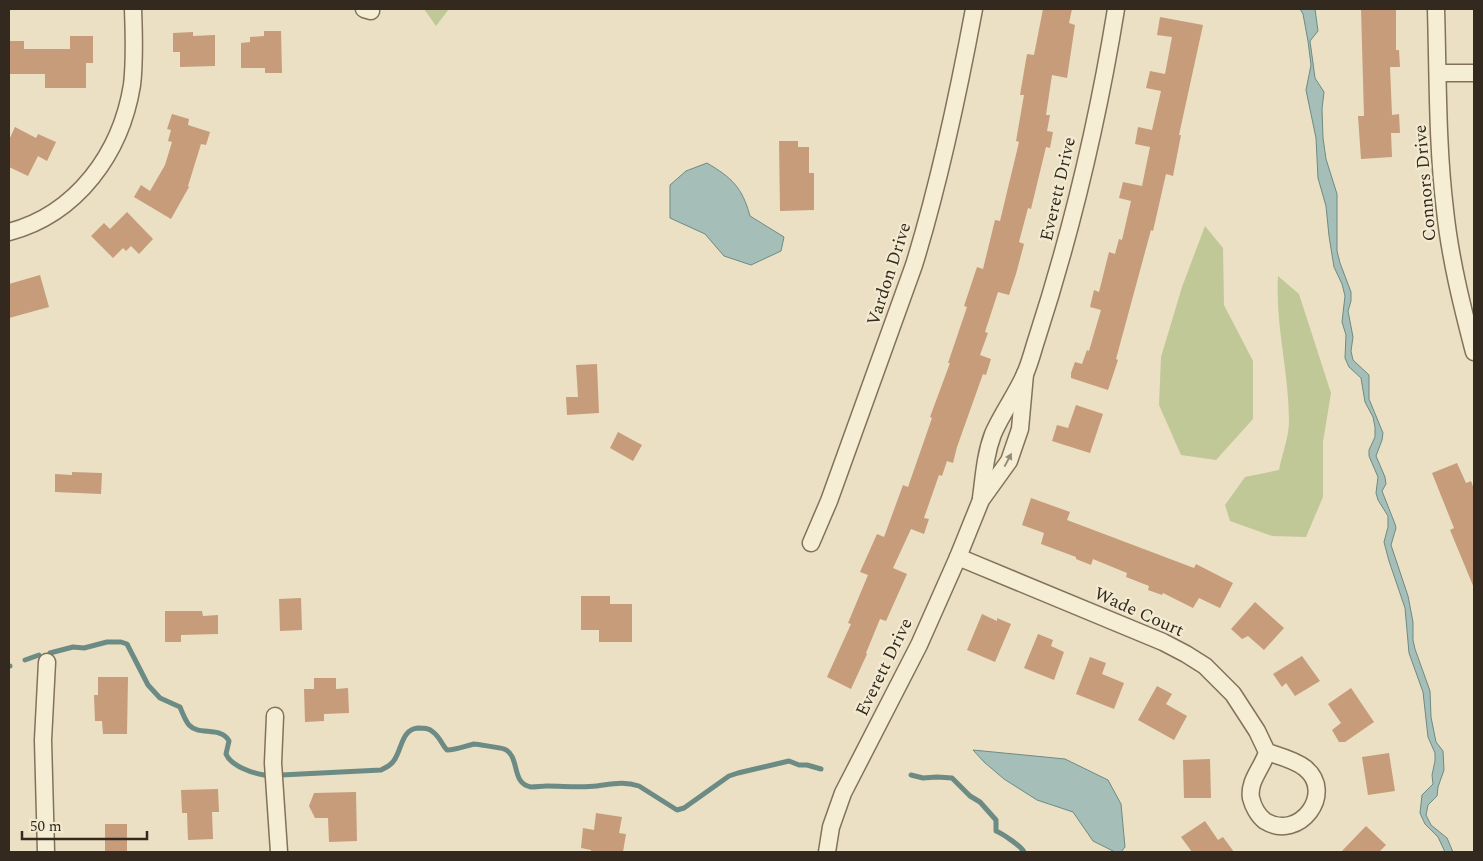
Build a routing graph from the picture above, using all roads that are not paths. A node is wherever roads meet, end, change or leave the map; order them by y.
1 (133, 9) edge
2 (974, 9) edge
3 (1116, 9) edge
4 (1436, 9) edge
5 (1438, 72) junction
6 (1474, 73) edge
7 (9, 232) edge
8 (1474, 352) edge
9 (1025, 374) junction
10 (981, 500) junction
11 (811, 542) dead end
12 (958, 557) junction
13 (47, 662) dead end
14 (275, 716) dead end
15 (1267, 752) junction
16 (46, 852) edge
17 (279, 852) edge
18 (827, 852) edge

1 - 7 street
2 - 11 street, Vardon Drive
3 - 9 street, Everett Drive
4 - 5 street, Connors Drive
5 - 6 street
5 - 8 street, Connors Drive
9 - 10 street, Everett Drive
10 -> 9 street, Everett Drive
10 - 12 street, Everett Drive
12 - 15 street, Wade Court
12 - 18 street, Everett Drive
13 - 16 street
14 - 17 street
15 - 15 street

